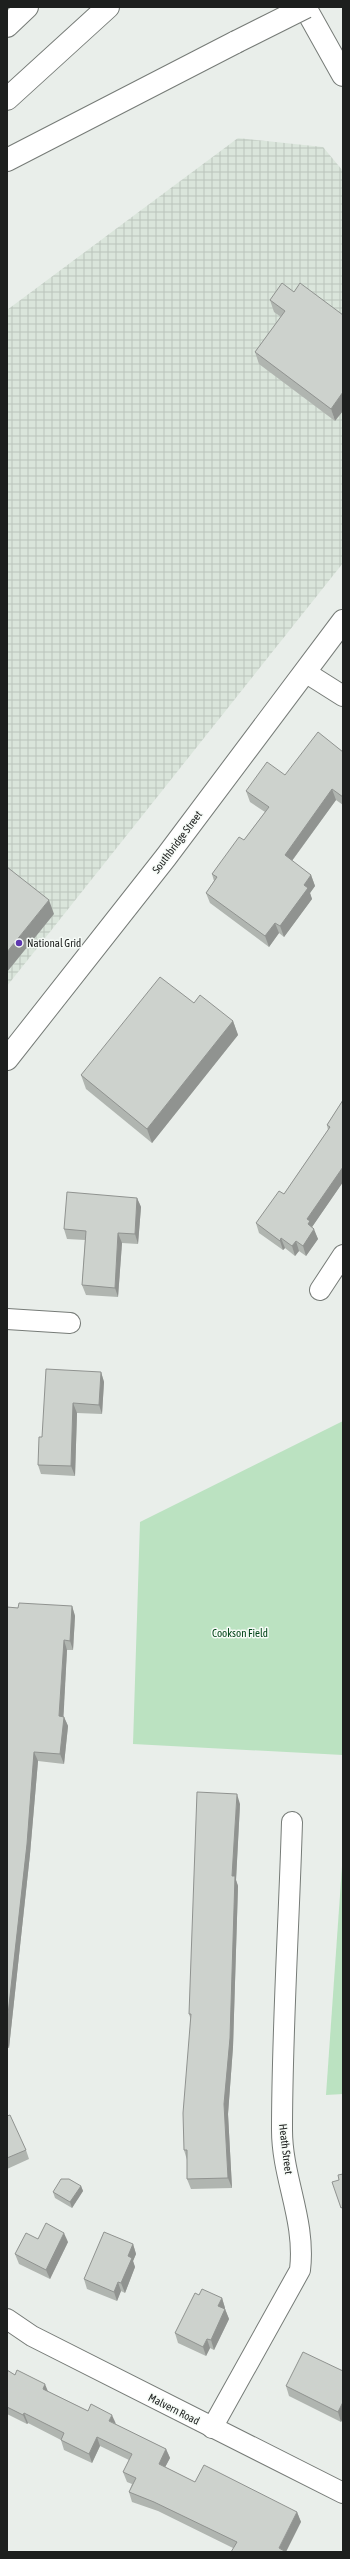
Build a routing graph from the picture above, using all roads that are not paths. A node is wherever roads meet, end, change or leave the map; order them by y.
1 (27, 7) edge
2 (108, 7) edge
3 (305, 7) edge
4 (7, 26) edge
5 (343, 75) edge
6 (7, 99) edge
7 (7, 160) edge
8 (343, 621) edge
9 (305, 672) junction
10 (343, 696) edge
11 (7, 1059) edge
12 (343, 1255) edge
13 (320, 1290) dead end
14 (7, 1319) edge
15 (70, 1323) dead end
16 (292, 1822) dead end
17 (7, 2319) edge
18 (212, 2428) junction
19 (343, 2494) edge

1 - 4 main road
2 - 6 main road
3 - 5 main road
3 - 7 main road, bridge
8 - 9 main road, Southbridge Street
9 - 10 street
9 - 11 main road, Southbridge Street
12 - 13 street
14 - 15 street
16 - 18 street, Heath Street
17 - 18 street, Malvern Road
18 - 19 street, Malvern Road

